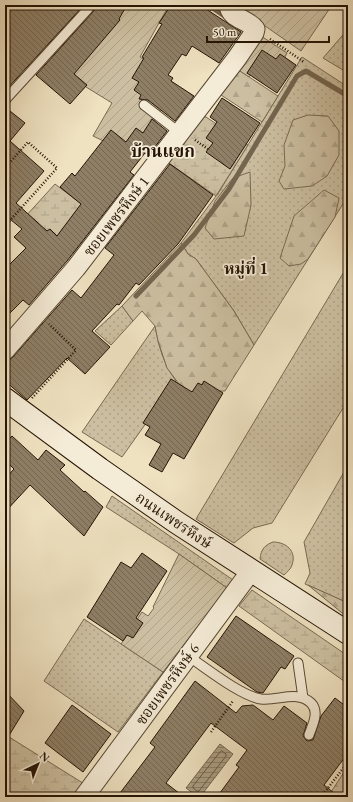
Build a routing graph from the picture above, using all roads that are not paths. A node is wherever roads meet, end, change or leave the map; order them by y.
1 (229, 5) edge
2 (88, 8) dead end
3 (5, 100) edge
4 (144, 105) dead end
5 (180, 133) junction
6 (5, 350) edge
7 (7, 403) edge
8 (251, 572) junction
9 (348, 634) edge
10 (188, 656) junction
11 (298, 663) dead end
12 (303, 698) junction
13 (308, 735) dead end
14 (84, 797) edge

1 - 5 street, ซอยเพชรหึงษ์ 1
2 - 3 lane
4 - 5 lane
5 - 6 street, ซอยเพชรหึงษ์ 1
7 - 8 main road, ถนนเพชรหึงษ์
8 - 9 main road, ถนนเพชรหึงษ์
8 - 10 street, ซอยเพชรหึงษ์ 6
10 - 12 lane
10 - 14 street, ซอยเพชรหึงษ์ 6
11 - 12 lane
12 - 13 lane

